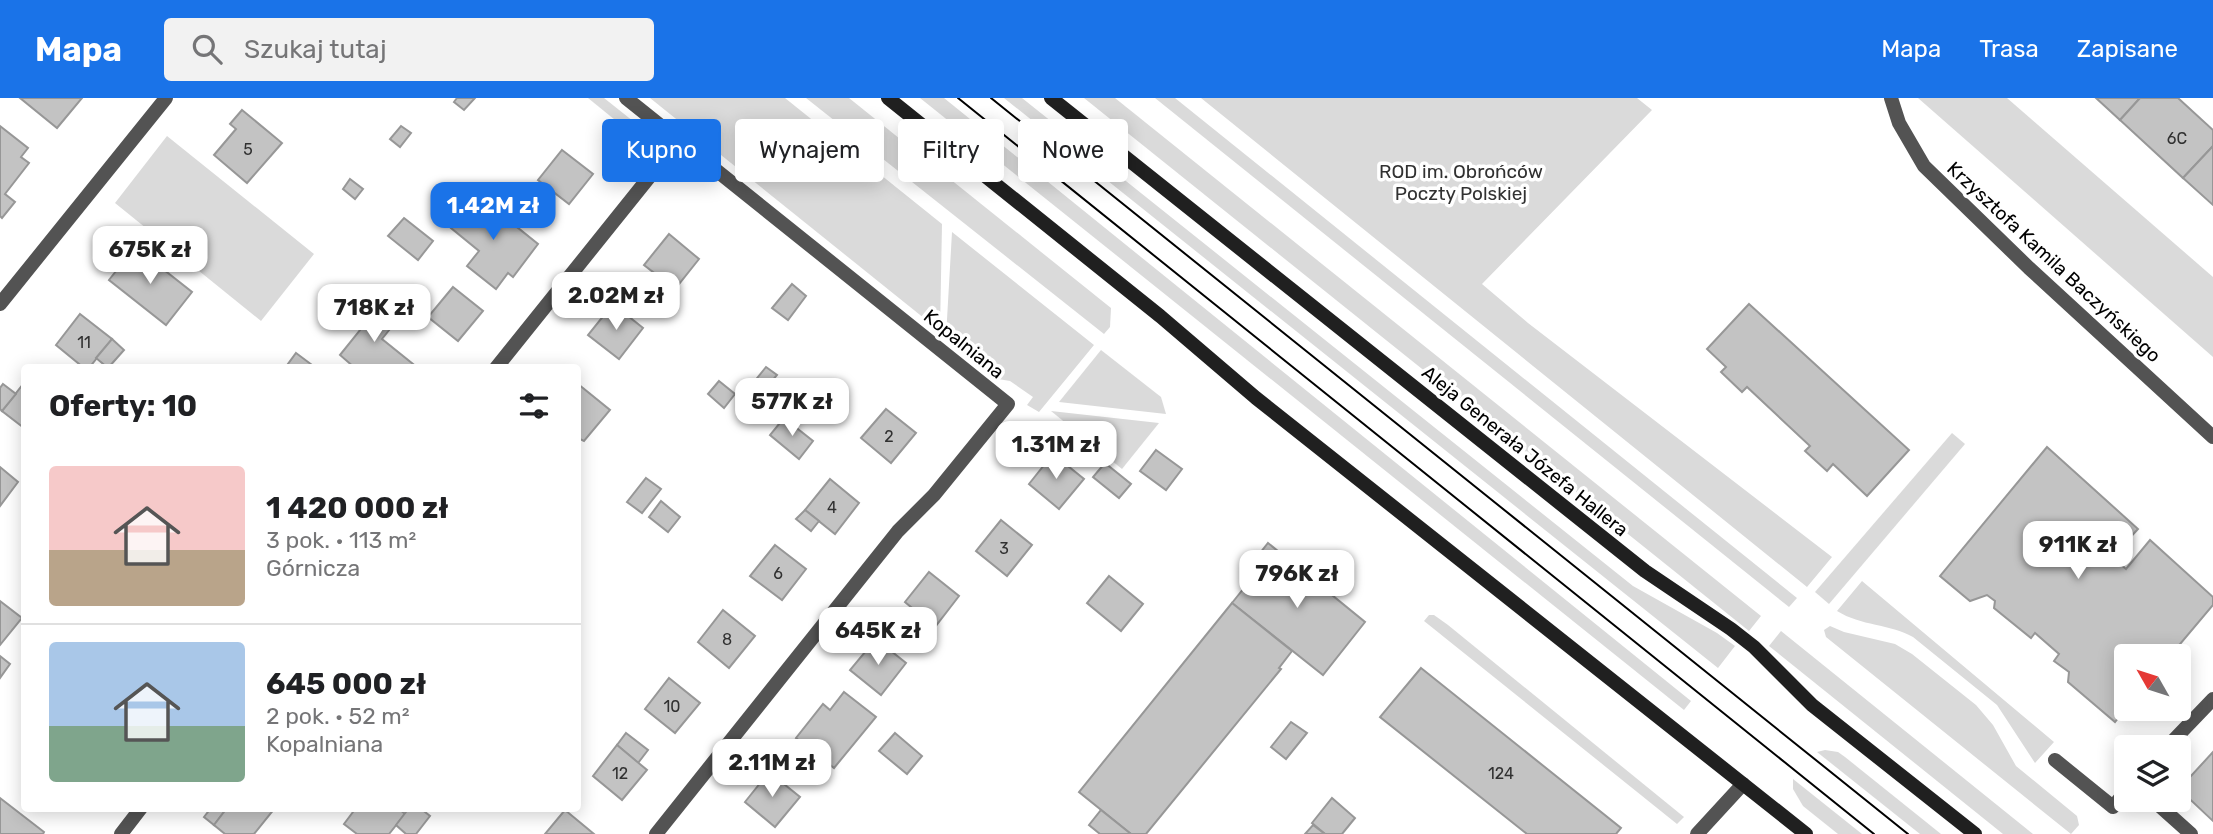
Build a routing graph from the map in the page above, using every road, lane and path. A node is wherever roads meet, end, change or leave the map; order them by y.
1 (166, 98) edge
2 (626, 98) edge
3 (888, 98) edge
4 (1051, 98) edge
5 (1891, 98) edge
6 (652, 119) edge
7 (721, 174) edge
8 (645, 182) edge
9 (0, 304) edge
10 (499, 364) edge
11 (2213, 436) edge
12 (2213, 699) edge
13 (2179, 735) edge
14 (2055, 760) dead end
15 (1743, 785) junction
16 (2114, 806) edge
17 (138, 812) edge
18 (2166, 812) edge
19 (121, 834) edge
20 (656, 834) edge
21 (1697, 834) edge
22 (1806, 834) edge
23 (1975, 834) edge
24 (2191, 834) edge

1 - 9 street
2 - 6 street, Kopalniana
3 - 15 main road
4 - 23 main road, Aleja Generała Józefa Hallera
5 - 11 street, Krzysztofa Kamila Baczyńskiego
7 - 20 street, Kopalniana
8 - 10 street
12 - 13 street
14 - 16 street
15 - 21 street
15 - 22 main road
17 - 19 street
18 - 24 street

